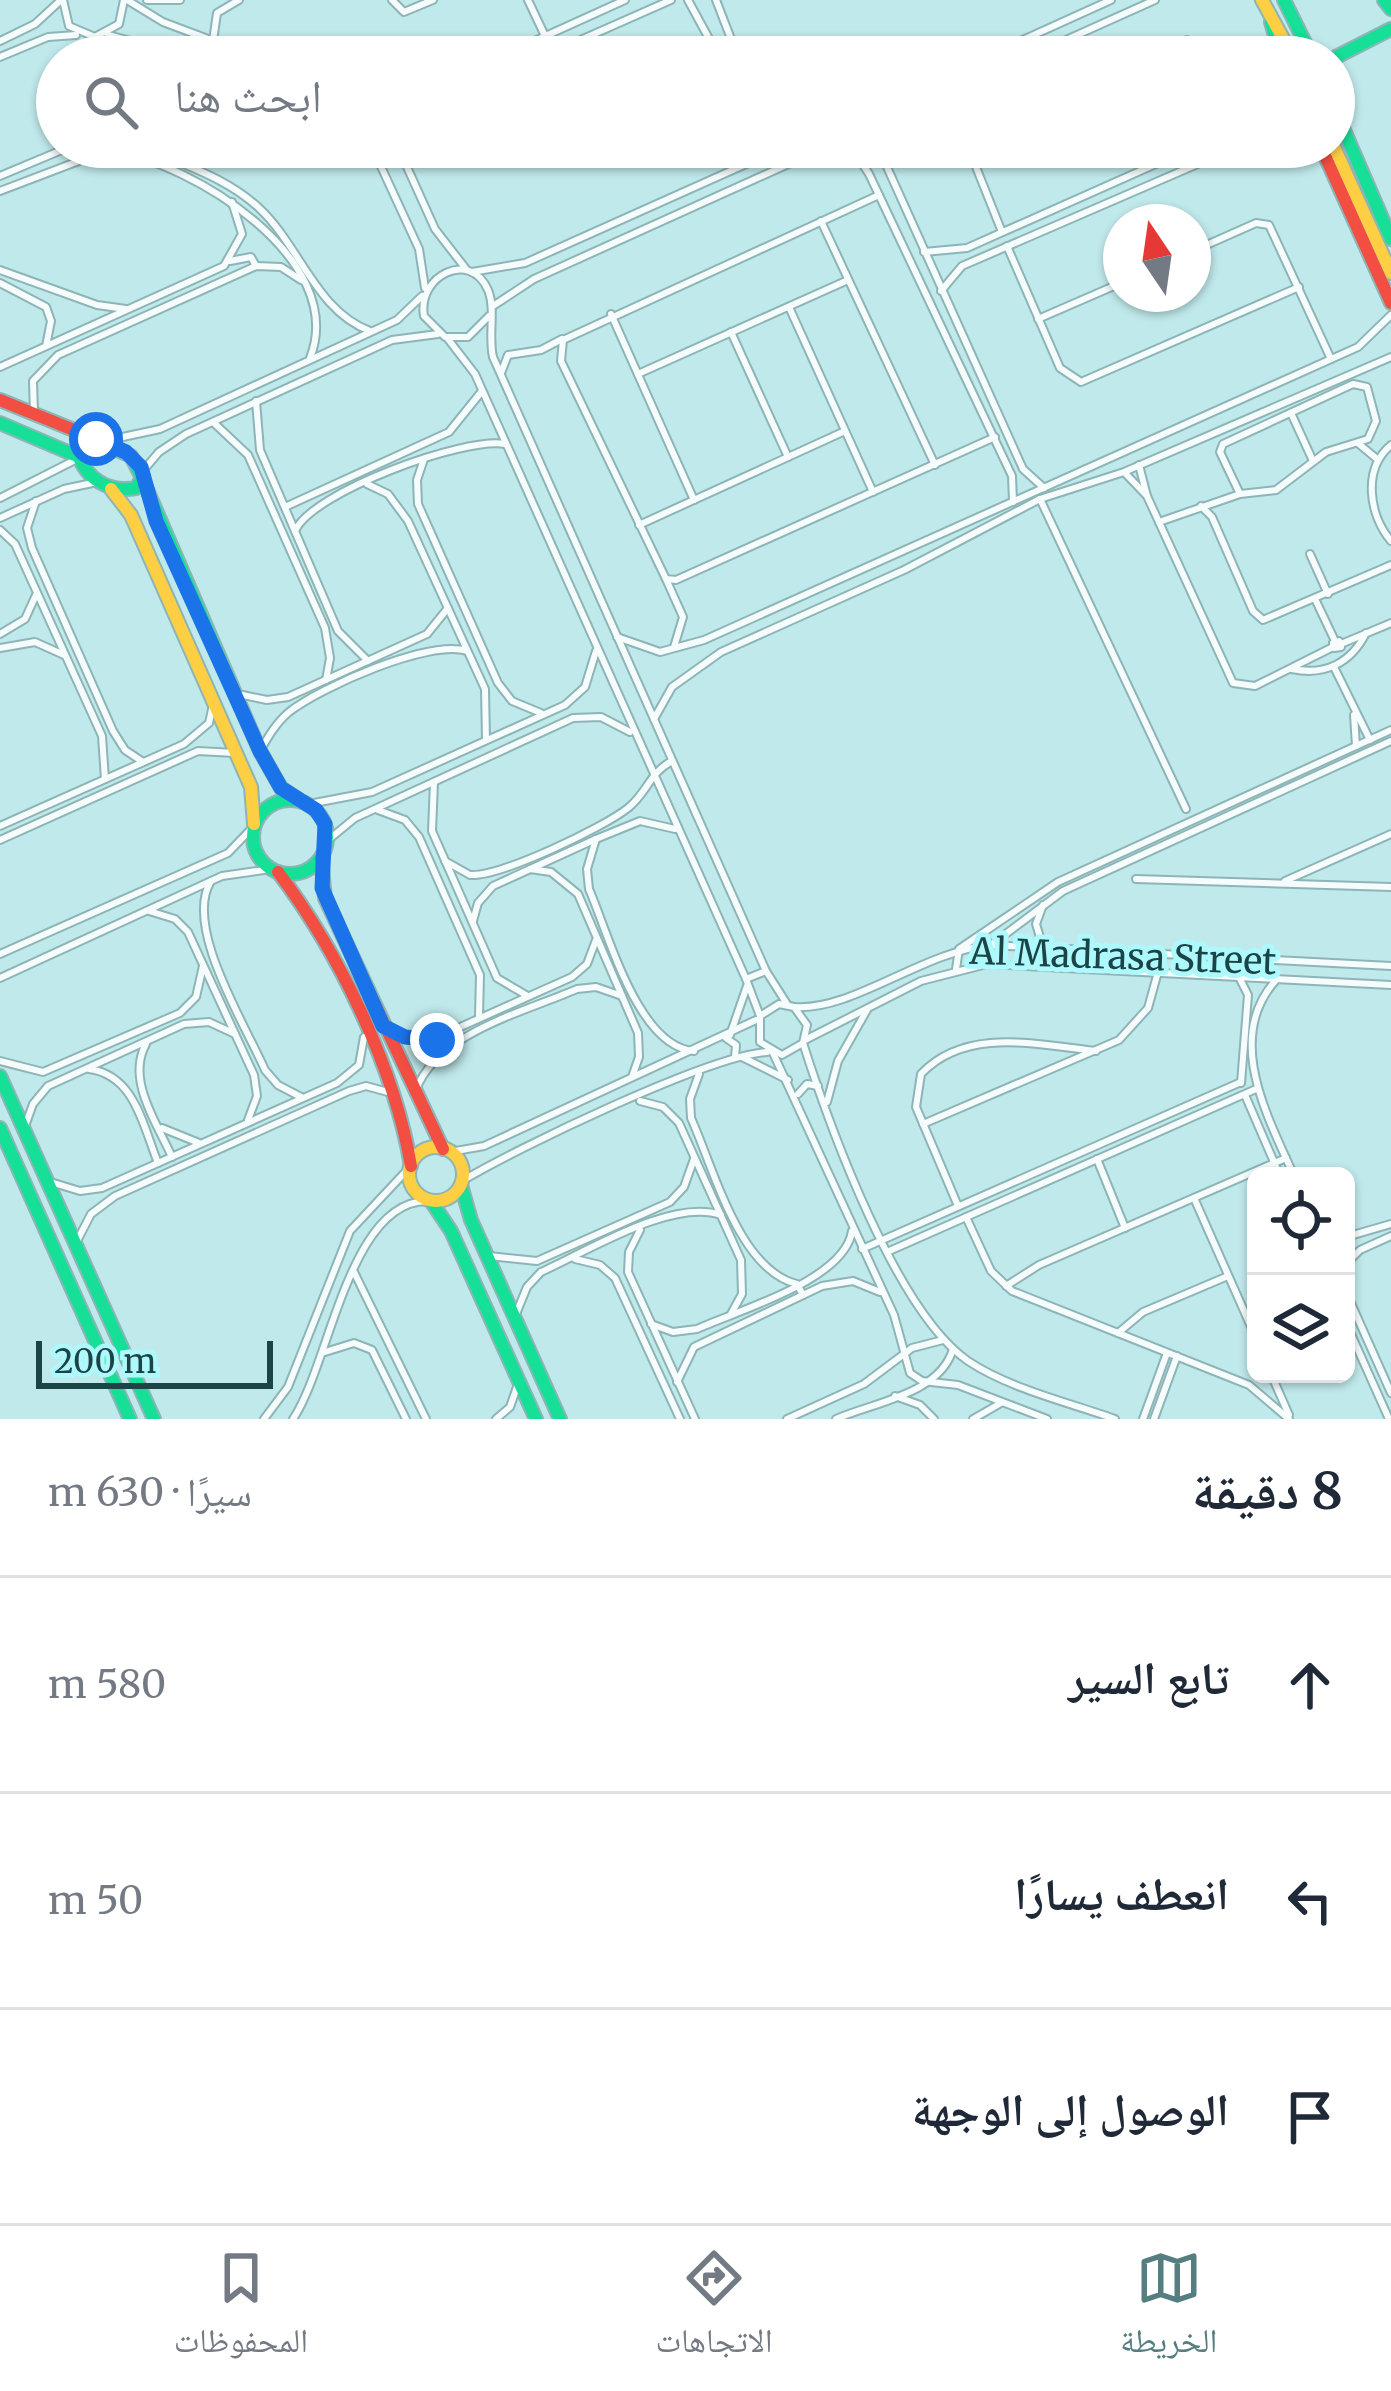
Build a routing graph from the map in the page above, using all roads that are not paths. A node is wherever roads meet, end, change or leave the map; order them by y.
1 (62, 0) edge
2 (125, 0) edge
3 (147, 0) edge
4 (180, 0) edge
5 (239, 0) edge
6 (392, 0) edge
7 (433, 0) edge
8 (528, 0) edge
9 (625, 0) edge
10 (671, 0) edge
11 (688, 0) edge
12 (716, 0) edge
13 (1112, 0) edge
14 (1155, 0) edge
15 (1284, 0) edge
16 (1384, 0) edge
17 (1263, 4) edge
18 (1391, 9) edge
19 (579, 20) junction
20 (1391, 28) edge
21 (21, 32) junction
22 (82, 35) junction
23 (65, 36) edge
24 (100, 36) joint
25 (202, 36) edge
26 (214, 36) edge
27 (544, 36) joint
28 (586, 36) edge
29 (588, 36) edge
30 (708, 36) edge
31 (730, 36) edge
32 (1032, 36) edge
33 (1075, 36) edge
34 (1274, 36) edge
35 (1281, 36) edge
36 (1302, 36) edge
37 (0, 40) edge
38 (36, 42) edge
39 (27, 45) junction
40 (1355, 47) edge
41 (0, 57) edge
42 (36, 161) edge
43 (1355, 163) edge
44 (58, 168) edge
45 (163, 168) edge
46 (193, 168) edge
47 (382, 168) edge
48 (408, 168) edge
49 (737, 168) edge
50 (780, 168) edge
51 (865, 168) edge
52 (875, 168) edge
53 (885, 168) edge
54 (976, 168) edge
55 (1146, 168) edge
56 (1189, 168) edge
57 (1330, 168) edge
58 (1346, 168) edge
59 (869, 174) junction
60 (0, 176) edge
61 (0, 190) edge
62 (880, 195) junction
63 (230, 199) junction
64 (666, 200) junction
65 (1069, 202) junction
66 (674, 216) junction
67 (1076, 217) junction
68 (821, 221) junction
69 (1002, 232) junction
70 (1385, 243) edge
71 (1211, 244) edge
72 (1006, 247) junction
73 (924, 252) junction
74 (955, 252) junction
75 (229, 261) junction
76 (256, 266) junction
77 (962, 266) junction
78 (0, 270) edge
79 (1376, 270) junction
80 (469, 272) junction
81 (1391, 273) edge
82 (302, 280) junction
83 (849, 280) junction
84 (0, 284) edge
85 (1299, 287) junction
86 (941, 290) junction
87 (1103, 291) edge
88 (424, 292) junction
89 (325, 297) junction
90 (314, 302) junction
91 (1391, 303) edge
92 (789, 307) junction
93 (130, 309) junction
94 (490, 312) junction
95 (611, 314) junction
96 (1391, 315) edge
97 (1038, 319) junction
98 (958, 326) junction
99 (372, 331) junction
100 (731, 332) junction
101 (945, 333) junction
102 (442, 335) junction
103 (566, 336) junction
104 (381, 345) junction
105 (42, 348) junction
106 (1346, 352) junction
107 (1391, 357) edge
108 (1331, 359) junction
109 (309, 360) junction
110 (44, 363) junction
111 (0, 367) edge
112 (1354, 368) junction
113 (638, 374) junction
114 (502, 376) junction
115 (482, 391) junction
116 (0, 400) edge
117 (256, 401) junction
118 (34, 413) junction
119 (1291, 413) junction
120 (1202, 418) junction
121 (52, 419) junction
122 (213, 422) junction
123 (0, 423) edge
124 (160, 429) junction
125 (845, 431) junction
126 (1210, 434) junction
127 (1371, 436) junction
128 (994, 437) junction
129 (40, 439) junction
130 (100, 440) junction
131 (428, 443) junction
132 (169, 444) junction
133 (505, 444) junction
134 (1359, 444) junction
135 (1388, 447) edge
136 (260, 450) junction
137 (248, 454) junction
138 (434, 455) junction
139 (788, 457) junction
140 (77, 458) junction
141 (424, 459) junction
142 (1377, 459) junction
143 (1313, 461) junction
144 (935, 465) junction
145 (1139, 465) junction
146 (1024, 471) junction
147 (1124, 472) junction
148 (142, 475) junction
149 (1012, 476) junction
150 (32, 483) junction
151 (367, 484) junction
152 (105, 485) junction
153 (1045, 488) junction
154 (873, 492) junction
155 (1240, 494) junction
156 (1147, 496) junction
157 (0, 498) edge
158 (1040, 499) junction
159 (38, 500) junction
160 (694, 500) junction
161 (1211, 500) junction
162 (1013, 502) junction
163 (1201, 505) junction
164 (285, 507) junction
165 (422, 515) junction
166 (1212, 517) junction
167 (0, 518) edge
168 (409, 520) junction
169 (156, 521) junction
170 (1159, 522) junction
171 (639, 525) junction
172 (137, 529) junction
173 (0, 530) edge
174 (295, 531) junction
175 (1389, 540) edge
176 (32, 548) junction
177 (1391, 551) edge
178 (20, 554) junction
179 (896, 554) junction
180 (1310, 554) dead end
181 (1391, 565) edge
182 (904, 571) junction
183 (666, 579) junction
184 (37, 591) junction
185 (1328, 594) junction
186 (1316, 600) junction
187 (448, 608) junction
188 (1391, 623) edge
189 (338, 631) junction
190 (4, 632) edge
191 (1366, 633) junction
192 (328, 635) junction
193 (616, 636) junction
194 (417, 639) junction
195 (704, 640) junction
196 (13, 643) junction
197 (1336, 645) junction
198 (596, 647) junction
199 (0, 648) edge
200 (422, 651) junction
201 (468, 651) junction
202 (670, 651) junction
203 (66, 656) junction
204 (712, 656) junction
205 (368, 661) junction
206 (1344, 662) junction
207 (1334, 667) junction
208 (1289, 668) junction
209 (326, 680) junction
210 (498, 683) junction
211 (485, 689) junction
212 (233, 693) junction
213 (288, 697) junction
214 (214, 702) junction
215 (565, 705) junction
216 (293, 709) junction
217 (544, 714) junction
218 (1354, 715) junction
219 (573, 718) junction
220 (654, 719) junction
221 (1391, 730) edge
222 (113, 731) junction
223 (102, 736) junction
224 (486, 740) junction
225 (1370, 740) junction
226 (638, 742) junction
227 (1391, 742) edge
228 (184, 744) junction
229 (1356, 746) junction
230 (260, 751) junction
231 (237, 754) junction
232 (189, 755) junction
233 (672, 761) junction
234 (143, 762) junction
235 (268, 767) junction
236 (652, 771) junction
237 (246, 776) junction
238 (105, 779) junction
239 (434, 782) junction
240 (358, 797) junction
241 (304, 802) junction
242 (1186, 809) dead end
243 (370, 811) junction
244 (1196, 816) junction
245 (611, 818) junction
246 (0, 826) edge
247 (254, 826) junction
248 (1202, 827) junction
249 (616, 829) junction
250 (432, 831) junction
251 (679, 831) junction
252 (1391, 834) edge
253 (418, 837) junction
254 (596, 838) junction
255 (0, 840) edge
256 (327, 841) junction
257 (321, 857) junction
258 (214, 860) junction
259 (445, 861) junction
260 (530, 869) junction
261 (498, 870) junction
262 (274, 871) junction
263 (222, 876) junction
264 (1136, 879) dead end
265 (211, 881) junction
266 (503, 881) junction
267 (1280, 883) junction
268 (1391, 887) edge
269 (590, 889) junction
270 (578, 894) junction
271 (1044, 904) junction
272 (145, 910) junction
273 (331, 910) junction
274 (311, 919) junction
275 (472, 924) junction
276 (205, 934) junction
277 (597, 937) junction
278 (193, 940) junction
279 (24, 944) junction
280 (991, 945) junction
281 (1042, 947) junction
282 (958, 949) junction
283 (0, 954) edge
284 (31, 961) junction
285 (203, 962) junction
286 (987, 964) junction
287 (1391, 966) edge
288 (956, 969) junction
289 (766, 971) junction
290 (1158, 972) junction
291 (572, 977) junction
292 (1237, 977) junction
293 (0, 978) edge
294 (497, 978) junction
295 (1277, 979) junction
296 (747, 981) junction
297 (483, 984) junction
298 (1388, 988) edge
299 (577, 989) junction
300 (530, 996) junction
301 (622, 997) junction
302 (871, 1005) junction
303 (790, 1006) junction
304 (180, 1013) junction
305 (760, 1017) junction
306 (478, 1019) junction
307 (184, 1024) junction
308 (383, 1026) junction
309 (650, 1027) junction
310 (638, 1033) junction
311 (236, 1034) junction
312 (728, 1036) junction
313 (364, 1037) junction
314 (438, 1037) junction
315 (148, 1040) junction
316 (804, 1041) junction
317 (443, 1050) junction
318 (1096, 1051) junction
319 (697, 1052) junction
320 (772, 1053) junction
321 (737, 1057) junction
322 (0, 1061) edge
323 (86, 1069) junction
324 (266, 1070) junction
325 (701, 1071) junction
326 (43, 1072) junction
327 (254, 1075) junction
328 (0, 1076) edge
329 (344, 1079) junction
330 (630, 1081) junction
331 (1241, 1082) junction
332 (791, 1083) junction
333 (48, 1086) junction
334 (818, 1086) junction
335 (1256, 1089) junction
336 (349, 1091) junction
337 (388, 1093) junction
338 (415, 1094) junction
339 (1244, 1094) junction
340 (798, 1096) junction
341 (304, 1098) junction
342 (631, 1102) junction
343 (826, 1106) junction
344 (691, 1118) junction
345 (680, 1123) junction
346 (158, 1124) junction
347 (246, 1124) junction
348 (923, 1124) junction
349 (0, 1128) edge
350 (24, 1129) junction
351 (494, 1142) junction
352 (203, 1143) junction
353 (447, 1150) junction
354 (694, 1155) junction
355 (172, 1157) junction
356 (1286, 1158) junction
357 (500, 1159) junction
358 (1097, 1160) junction
359 (1274, 1162) junction
360 (158, 1163) junction
361 (411, 1166) junction
362 (1276, 1167) edge
363 (1290, 1167) edge
364 (47, 1181) junction
365 (462, 1183) junction
366 (102, 1188) junction
367 (382, 1195) junction
368 (1193, 1198) junction
369 (107, 1200) junction
370 (431, 1201) junction
371 (670, 1202) junction
372 (958, 1206) junction
373 (394, 1211) junction
374 (675, 1212) junction
375 (721, 1215) junction
376 (966, 1217) junction
377 (851, 1221) junction
378 (1391, 1224) edge
379 (644, 1226) junction
380 (1125, 1228) junction
381 (1372, 1232) junction
382 (1355, 1235) edge
383 (1391, 1236) edge
384 (882, 1240) junction
385 (1376, 1243) junction
386 (75, 1244) junction
387 (862, 1249) junction
388 (887, 1252) junction
389 (753, 1255) junction
390 (488, 1256) junction
391 (1355, 1258) edge
392 (572, 1259) junction
393 (741, 1260) junction
394 (537, 1261) junction
395 (354, 1271) junction
396 (541, 1272) junction
397 (628, 1272) junction
398 (1228, 1276) junction
399 (615, 1278) junction
400 (797, 1284) junction
401 (1006, 1287) junction
402 (884, 1294) junction
403 (803, 1295) junction
404 (1355, 1312) edge
405 (731, 1314) junction
406 (515, 1317) junction
407 (1247, 1318) edge
408 (651, 1324) junction
409 (697, 1329) junction
410 (1118, 1333) junction
411 (943, 1340) junction
412 (702, 1341) junction
413 (1355, 1344) edge
414 (952, 1348) junction
415 (902, 1353) junction
416 (1167, 1353) junction
417 (322, 1354) junction
418 (1177, 1356) junction
419 (294, 1372) junction
420 (313, 1378) junction
421 (518, 1381) junction
422 (677, 1382) junction
423 (929, 1383) junction
424 (1275, 1383) edge
425 (854, 1389) junction
426 (1391, 1393) edge
427 (891, 1396) junction
428 (1002, 1402) junction
429 (862, 1408) junction
430 (418, 1410) junction
431 (406, 1417) edge
432 (295, 1418) edge
433 (693, 1418) edge
434 (130, 1419) edge
435 (154, 1419) edge
436 (264, 1419) edge
437 (426, 1419) edge
438 (496, 1419) edge
439 (536, 1419) edge
440 (560, 1419) edge
441 (680, 1419) edge
442 (788, 1419) edge
443 (836, 1419) edge
444 (934, 1419) edge
445 (973, 1419) edge
446 (1047, 1419) edge
447 (1115, 1419) edge
448 (1144, 1419) edge
449 (1154, 1419) edge
450 (1290, 1419) edge
451 (1388, 1419) edge

1 - 21 street
1 - 22 street
2 - 24 street
2 - 25 street
3 - 4 street
5 - 26 street
6 - 7 street
8 - 27 street
9 - 19 street
10 - 29 street
11 - 30 street
12 - 31 street
13 - 32 street
14 - 33 street
15 - 36 street
16 - 18 street
17 - 34 street
17 - 35 street
19 - 27 street
19 - 28 street
20 - 40 street
21 - 37 street
21 - 39 street
22 - 23 street
22 - 24 street
38 - 39 street
39 - 41 street
42 - 60 street
43 - 70 street
44 - 61 street
45 - 63 street
46 - 89 street
47 - 88 street
48 - 80 street
49 - 64 street
50 - 66 street
51 - 59 street
52 - 59 street
53 - 73 street
54 - 69 street
55 - 65 street
56 - 67 street
57 - 79 street
58 - 70 street
59 - 62 street
62 - 68 street
62 - 101 street
63 - 75 street
63 - 82 street
64 - 66 street
64 - 80 street
65 - 67 street
65 - 69 street
66 - 94 street
67 - 72 street
68 - 83 street
68 - 95 street
69 - 74 street
70 - 79 street
70 - 81 street
71 - 85 street
72 - 77 street
72 - 97 street
73 - 74 street
73 - 86 street
74 - 77 street
75 - 76 street
75 - 93 street
76 - 82 street
76 - 110 street
77 - 86 street
78 - 93 street
79 - 91 street
80 - 88 street
80 - 94 street
82 - 90 street
83 - 92 street
83 - 144 street
84 - 105 street
85 - 97 street
85 - 108 street
86 - 98 street
87 - 97 street
88 - 99 street
88 - 102 street
89 - 90 street
89 - 99 street
90 - 109 street
92 - 100 street
92 - 125 street
93 - 105 street
94 - 102 street
94 - 114 street
95 - 103 street
95 - 113 street
96 - 106 street
98 - 101 street
98 - 146 street
99 - 104 street
99 - 109 street
100 - 113 street
100 - 139 street
101 - 128 street
102 - 104 street
102 - 115 street
103 - 114 street
103 - 171 street
104 - 117 street
105 - 110 street
105 - 111 street
106 - 108 street
106 - 112 street
107 - 112 street
108 - 120 street
109 - 124 street
110 - 118 street
112 - 126 street
113 - 160 street
114 - 193 street
115 - 131 street
115 - 133 street
116 - 118 street
117 - 122 street
117 - 136 street
118 - 121 street
119 - 127 street
119 - 143 street
119 - 155 street
120 - 126 street
120 - 153 street
121 - 129 street
121 - 130 street
122 - 132 street
122 - 137 street
123 - 129 street
124 - 130 street
124 - 132 street
125 - 139 street
125 - 154 street
126 - 145 street
127 - 134 street
127 - 135 street
128 - 144 street
128 - 149 street
129 - 140 street
130 - 140 street
130 - 148 street
131 - 138 street
131 - 164 street
132 - 148 street
133 - 138 street
133 - 198 street
134 - 142 street
134 - 143 street
135 - 142 street
136 - 137 street
136 - 164 street
137 - 192 street
138 - 141 street
139 - 160 street
140 - 150 street
140 - 152 street
141 - 151 street
141 - 165 street
142 - 175 street
143 - 155 street
144 - 154 street
145 - 147 street
145 - 156 street
146 - 149 street
146 - 153 street
147 - 156 street
147 - 158 street
148 - 152 street
148 - 169 street
149 - 162 street
150 - 157 street
150 - 159 street
151 - 168 street
151 - 174 street
152 - 159 street
152 - 172 street
153 - 162 street
154 - 183 street
155 - 161 street
156 - 170 street
158 - 182 street
158 - 242 street
159 - 167 street
159 - 176 street
160 - 171 street
161 - 163 street
161 - 166 street
162 - 179 street
163 - 166 street
163 - 170 street
164 - 174 street
165 - 168 street
165 - 210 street
166 - 186 street
168 - 187 street
169 - 172 street
169 - 212 street
170 - 208 street
171 - 183 street
172 - 214 street
173 - 178 street
174 - 189 street
175 - 177 street
176 - 178 street
176 - 222 street
178 - 184 street
179 - 182 street
179 - 195 street
180 - 185 street
181 - 185 street
182 - 204 street
183 - 202 street
184 - 190 street
184 - 203 street
185 - 186 street
186 - 197 street
187 - 194 street
187 - 201 street
188 - 191 street
189 - 192 street
189 - 205 street
190 - 196 street
191 - 197 street
191 - 206 street
192 - 209 street
193 - 202 street
193 - 220 street
194 - 200 street
194 - 205 street
195 - 202 street
195 - 204 street
196 - 199 street
196 - 203 street
197 - 206 street
197 - 208 street
198 - 215 street
198 - 226 street
200 - 201 street
200 - 216 street
201 - 211 street
203 - 223 street
204 - 220 street
205 - 209 street
206 - 207 street
207 - 208 street
207 - 218 street
209 - 213 street
210 - 211 street
210 - 217 street
211 - 224 street
212 - 213 street
212 - 230 street
213 - 216 street
214 - 228 street
214 - 231 street
215 - 217 street
215 - 219 street
216 - 230 street
217 - 224 street
218 - 225 street
218 - 229 street
219 - 226 street
219 - 239 street
220 - 233 street
221 - 225 street
222 - 223 street
222 - 234 street
223 - 238 street
224 - 240 street
225 - 229 street
226 - 236 street
227 - 248 street
228 - 232 street
228 - 234 street
229 - 244 street
230 - 235 street
231 - 232 street
231 - 237 street
232 - 255 street
233 - 236 street
233 - 289 street
234 - 238 street
235 - 237 street
235 - 241 street
236 - 245 street
236 - 251 street
237 - 247 street
238 - 246 street
239 - 243 street
239 - 250 street
240 - 241 street
240 - 243 street
241 - 247 street
241 - 256 street
243 - 253 street
243 - 256 street
244 - 248 street
244 - 282 street
245 - 249 street
245 - 261 street
247 - 258 street
247 - 262 street
248 - 271 street
249 - 251 street
249 - 254 street
250 - 253 street
250 - 259 street
251 - 296 street
252 - 267 street
253 - 297 street
254 - 260 street
254 - 269 street
256 - 257 street
257 - 262 street
257 - 273 street
258 - 263 street
258 - 279 street
259 - 261 street
259 - 275 street
260 - 266 street
260 - 270 street
261 - 266 street
262 - 263 street
262 - 274 street
263 - 265 street
264 - 267 street
265 - 272 street
265 - 276 street
266 - 275 street
267 - 268 street
269 - 270 street
269 - 309 street
270 - 277 street
271 - 280 street
271 - 281 street
272 - 278 street
272 - 284 street
273 - 274 street
273 - 308 street
274 - 313 street
275 - 294 street
276 - 278 street
276 - 324 street
277 - 291 street
277 - 301 street
278 - 285 street
279 - 283 street
279 - 284 street
280 - 281 street, Al Madrasa Street
280 - 282 street, Al Madrasa Street
280 - 286 street
281 - 287 street, Al Madrasa Street
282 - 288 street
282 - 303 street, Al Madrasa Street
284 - 293 street
285 - 304 street
285 - 311 street
286 - 288 street, Al Madrasa Street
286 - 290 street, Al Madrasa Street
288 - 302 street, Al Madrasa Street
289 - 296 street
289 - 303 street
290 - 292 street, Al Madrasa Street
290 - 318 street
291 - 299 street
291 - 300 street
292 - 295 street, Al Madrasa Street
292 - 331 street
294 - 297 street
294 - 300 street
295 - 298 street, Al Madrasa Street
295 - 335 street
296 - 305 street
296 - 312 street
297 - 306 street
299 - 301 street
299 - 317 street
300 - 306 street
301 - 310 street
302 - 316 street, Al Madrasa Street
302 - 343 street
303 - 305 street
303 - 316 street
304 - 307 street
304 - 326 street
305 - 312 street
305 - 320 street
306 - 314 street
307 - 311 street
307 - 315 street
308 - 314 street
308 - 338 street
309 - 310 street
309 - 319 street
310 - 330 street
311 - 327 street
312 - 319 street
312 - 321 street
313 - 329 street
313 - 337 street
314 - 317 street
315 - 323 street
315 - 346 street
316 - 320 street
316 - 334 street
317 - 338 street
318 - 348 street
318 - 348 street
319 - 330 street
320 - 321 street
320 - 332 street
321 - 325 street
321 - 332 street
322 - 326 street
323 - 333 street
323 - 360 street
324 - 327 street
324 - 341 street
325 - 342 street
325 - 344 street
326 - 333 street
327 - 347 street
328 - 350 street
329 - 336 street
329 - 341 street
330 - 351 street
331 - 339 street
331 - 372 street
332 - 340 street
333 - 350 street
334 - 340 street
334 - 343 street
335 - 339 street
335 - 356 street
336 - 337 street
336 - 369 street
337 - 361 street
338 - 353 street
339 - 358 street
339 - 359 street
340 - 377 street
341 - 347 street
342 - 345 street
342 - 357 street
343 - 384 street
344 - 345 street
344 - 389 street
345 - 354 street
346 - 352 street
346 - 355 street
347 - 352 street
348 - 372 street
349 - 434 street
350 - 364 street
351 - 353 street
351 - 357 street
352 - 355 street
353 - 361 street
353 - 365 street
354 - 371 street
354 - 375 street
355 - 360 street
356 - 359 street
356 - 363 street
357 - 365 street
358 - 376 street
358 - 380 street
359 - 362 street
359 - 368 street
360 - 366 street
361 - 367 street
361 - 370 street
364 - 366 street
364 - 386 street
365 - 370 street
365 - 390 street
366 - 369 street
367 - 373 street
367 - 419 street
368 - 380 street
368 - 398 street
369 - 386 street
370 - 373 street
370 - 421 street
371 - 374 street
371 - 394 street
372 - 384 street
373 - 395 street
374 - 375 street
374 - 379 street
375 - 393 street
376 - 388 street
376 - 401 street
377 - 387 street
377 - 400 street
378 - 381 street
379 - 392 street
379 - 397 street
380 - 401 street
381 - 382 street
381 - 385 street
383 - 385 street
384 - 387 street
384 - 388 street
385 - 391 street
386 - 435 street
387 - 402 street
388 - 411 street
389 - 393 street
389 - 400 street
390 - 394 street
390 - 406 street
392 - 396 street
392 - 399 street
393 - 405 street
394 - 396 street
395 - 417 street
395 - 430 street
396 - 406 street
397 - 399 street
397 - 408 street
398 - 407 street
398 - 410 street
399 - 441 street
400 - 403 street
400 - 405 street
401 - 410 street
402 - 403 street
402 - 415 street
403 - 412 street
404 - 426 street
405 - 409 street
406 - 440 street
408 - 409 street
408 - 422 street
409 - 412 street
410 - 416 street
411 - 414 street
411 - 415 street
412 - 422 street
413 - 451 street
414 - 423 street
414 - 447 street
415 - 423 street
415 - 425 street
416 - 418 street
416 - 448 street
417 - 420 street
417 - 431 street
418 - 449 street
418 - 450 street
419 - 420 street
419 - 436 street
420 - 432 street
421 - 438 street
421 - 439 street
422 - 433 street
423 - 427 street
423 - 428 street
424 - 450 street
425 - 429 street
425 - 442 street
427 - 429 street
427 - 444 street
428 - 445 street
428 - 446 street
429 - 443 street
430 - 431 street
430 - 437 street

